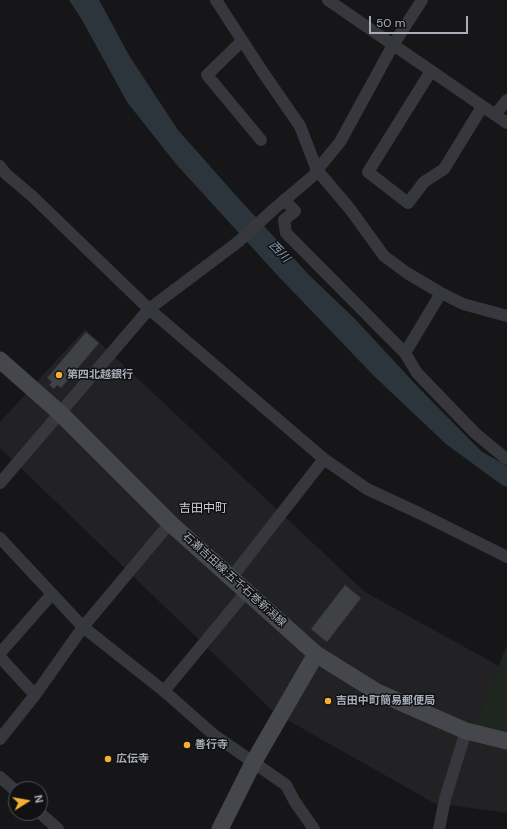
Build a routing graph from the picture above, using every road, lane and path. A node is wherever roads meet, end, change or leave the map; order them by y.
1 (216, 0) edge
2 (328, 0) edge
3 (422, 0) edge
4 (242, 41) junction
5 (393, 45) junction
6 (431, 71) junction
7 (507, 100) edge
8 (482, 106) junction
9 (495, 115) junction
10 (507, 123) edge
11 (261, 140) dead end
12 (0, 166) edge
13 (317, 170) junction
14 (284, 200) junction
15 (441, 293) junction
16 (149, 309) junction
17 (507, 316) edge
18 (405, 353) junction
19 (0, 360) edge
20 (60, 413) junction
21 (324, 459) junction
22 (507, 459) edge
23 (0, 483) edge
24 (170, 523) junction
25 (0, 538) edge
26 (507, 557) edge
27 (231, 578) junction
28 (247, 592) junction
29 (52, 594) junction
30 (83, 627) junction
31 (0, 653) edge
32 (316, 654) junction
33 (0, 657) edge
34 (164, 691) junction
35 (35, 695) junction
36 (466, 731) junction
37 (0, 740) edge
38 (507, 741) edge
39 (254, 763) junction
40 (0, 777) edge
41 (8, 784) edge
42 (48, 820) edge
43 (58, 829) edge
44 (220, 829) edge
45 (314, 829) edge
46 (439, 829) edge

1 - 4 street
2 - 5 street
3 - 5 street
4 - 11 street
4 - 13 street
5 - 6 street
5 - 13 street
6 - 8 street
6 - 8 street
7 - 9 street
8 - 9 street
9 - 10 street
12 - 16 street
13 - 14 street
13 - 15 street
14 - 16 street
14 - 18 street
15 - 17 street
15 - 18 street
16 - 20 street
16 - 21 street
18 - 22 street
19 - 20 main road, 石瀬吉田線;五千石巻新潟線
20 - 23 street
20 - 24 main road, 石瀬吉田線;五千石巻新潟線
21 - 26 street
21 - 27 street
24 - 27 main road, 石瀬吉田線;五千石巻新潟線
24 - 30 street
25 - 29 street
27 - 28 main road, 石瀬吉田線;五千石巻新潟線
28 - 32 main road, 石瀬吉田線;五千石巻新潟線
28 - 34 street
29 - 30 street
29 - 31 street
30 - 34 street
30 - 35 street
32 - 36 main road, 石瀬吉田線;五千石巻新潟線
32 - 39 main road
33 - 35 street
34 - 39 street
35 - 37 street
36 - 38 main road, 石瀬吉田線;五千石巻新潟線
36 - 46 street
39 - 44 main road
39 - 45 street
40 - 41 street
42 - 43 street

